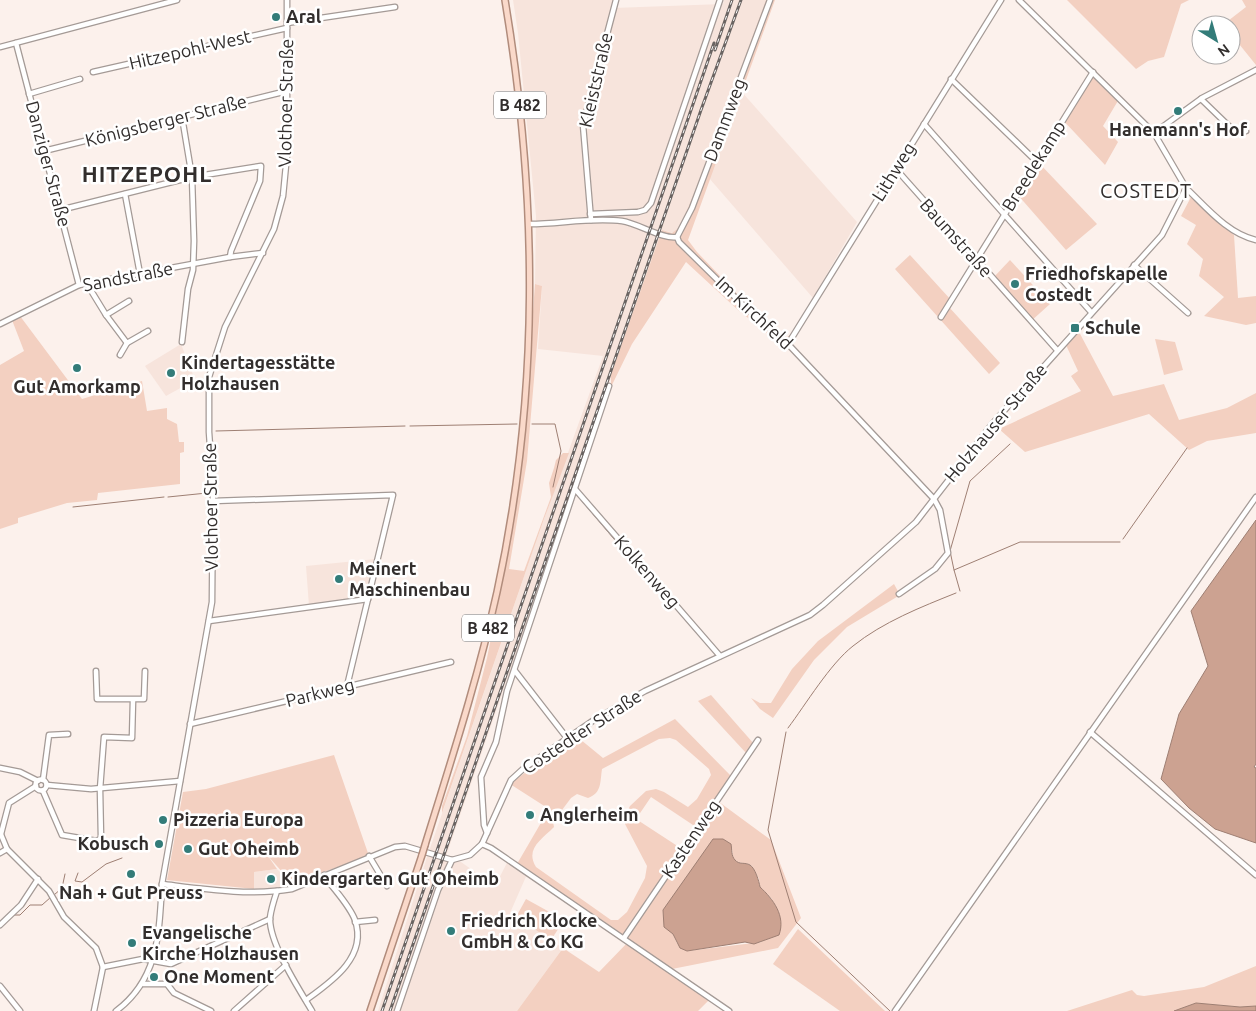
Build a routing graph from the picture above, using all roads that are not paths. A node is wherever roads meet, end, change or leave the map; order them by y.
1 (177, 0) edge
2 (287, 0) edge
3 (505, 0) edge
4 (616, 0) edge
5 (720, 0) edge
6 (770, 0) edge
7 (1001, 0) edge
8 (1019, 0) edge
9 (395, 7) dead end
10 (287, 26) junction
11 (16, 43) junction
12 (0, 47) edge
13 (1256, 70) edge
14 (93, 72) dead end
15 (1093, 72) junction
16 (80, 79) dead end
17 (951, 79) junction
18 (287, 91) junction
19 (29, 94) junction
20 (1201, 99) junction
21 (182, 117) junction
22 (924, 124) junction
23 (1246, 131) dead end
24 (1154, 133) junction
25 (44, 151) junction
26 (1037, 162) junction
27 (896, 170) junction
28 (192, 178) junction
29 (1186, 188) junction
30 (125, 194) junction
31 (60, 210) junction
32 (590, 214) junction
33 (1004, 214) junction
34 (591, 220) junction
35 (530, 224) junction
36 (677, 237) junction
37 (1256, 240) edge
38 (263, 253) junction
39 (230, 257) junction
40 (976, 260) junction
41 (193, 264) junction
42 (1134, 265) junction
43 (140, 274) junction
44 (87, 284) junction
45 (79, 285) junction
46 (129, 301) dead end
47 (1091, 312) junction
48 (1188, 313) dead end
49 (106, 315) junction
50 (941, 317) dead end
51 (0, 324) edge
52 (148, 331) dead end
53 (182, 342) dead end
54 (127, 343) junction
55 (788, 344) junction
56 (1057, 350) junction
57 (120, 355) dead end
58 (609, 386) dead end
59 (575, 489) junction
60 (1256, 497) edge
61 (934, 499) junction
62 (213, 501) junction
63 (899, 594) dead end
64 (368, 598) junction
65 (209, 621) junction
66 (720, 656) junction
67 (451, 662) dead end
68 (515, 670) junction
69 (96, 671) dead end
70 (145, 672) dead end
71 (348, 686) junction
72 (133, 700) junction
73 (190, 724) junction
74 (1090, 732) junction
75 (68, 734) dead end
76 (567, 738) junction
77 (758, 740) dead end
78 (0, 768) edge
79 (43, 780) junction
80 (180, 782) junction
81 (37, 784) junction
82 (47, 785) junction
83 (100, 789) junction
84 (43, 791) junction
85 (0, 833) edge
86 (487, 834) junction
87 (482, 844) junction
88 (7, 849) junction
89 (0, 853) edge
90 (369, 856) junction
91 (452, 860) junction
92 (324, 875) junction
93 (1256, 875) edge
94 (38, 880) junction
95 (162, 884) junction
96 (386, 886) dead end
97 (277, 891) junction
98 (270, 919) junction
99 (375, 920) dead end
100 (355, 922) junction
101 (0, 925) edge
102 (624, 938) junction
103 (150, 961) junction
104 (286, 965) junction
105 (103, 967) junction
106 (143, 984) junction
107 (0, 986) edge
108 (306, 1000) junction
109 (20, 1011) edge
110 (94, 1011) edge
111 (116, 1011) edge
112 (211, 1011) edge
113 (234, 1011) edge
114 (312, 1011) edge
115 (370, 1011) edge
116 (397, 1011) edge
117 (729, 1011) edge
118 (895, 1011) edge

1 - 11 street
2 - 10 street, Vlothoer Straße
3 - 35 main road, B 482
4 - 32 street, Kleiststraße
5 - 32 street
6 - 36 street, Dammweg
7 - 17 street, Lithweg
8 - 15 street
9 - 10 street, Hitzepohl-West
10 - 14 street, Hitzepohl-West
10 - 18 street, Vlothoer Straße
11 - 12 street
11 - 19 street, Danziger Straße
13 - 20 street
15 - 24 street
15 - 26 street, Breedekamp
16 - 19 street
17 - 22 street, Lithweg
17 - 26 street
18 - 21 street, Königsberger Straße
18 - 38 street, Vlothoer Straße
19 - 25 street, Danziger Straße
20 - 23 street
20 - 24 street
21 - 25 street, Königsberger Straße
21 - 28 street
22 - 27 street, Lithweg
22 - 33 street
24 - 29 street
25 - 31 street, Danziger Straße
26 - 33 street, Breedekamp
27 - 40 street, Baumstraße
27 - 55 street, Lithweg
28 - 30 street
28 - 39 street
28 - 41 street
29 - 37 street
29 - 42 street, Holzhauser Straße
30 - 31 street
30 - 43 street
31 - 45 street, Danziger Straße
32 - 34 street, Kleiststraße
33 - 40 street, Breedekamp
33 - 47 street
34 - 35 street
34 - 36 street
35 - 115 main road, B 482, bridge
36 - 55 street, Im Kirchfeld
38 - 39 street, Sandstraße
38 - 62 street, Vlothoer Straße
39 - 41 street, Sandstraße
40 - 50 street, Breedekamp
40 - 56 street, Baumstraße
41 - 43 street, Sandstraße
41 - 53 street
42 - 47 street, Holzhauser Straße
42 - 48 street
43 - 44 street, Sandstraße
44 - 45 street, Sandstraße
44 - 49 street
45 - 51 street, Sandstraße
46 - 49 street
47 - 56 street, Holzhauser Straße
49 - 54 street
52 - 54 street
54 - 57 street
55 - 61 street, Im Kirchfeld
56 - 61 street, Holzhauser Straße
58 - 59 street
59 - 66 street, Kolkenweg
59 - 68 street
60 - 74 street
61 - 63 street
61 - 66 street, Holzhauser Straße
62 - 64 street
62 - 65 street, Vlothoer Straße
64 - 65 street
64 - 71 street
65 - 73 street, Vlothoer Straße
66 - 76 street, Costedter Straße
67 - 71 street, Parkweg
68 - 76 street
68 - 86 street
69 - 72 street
70 - 72 street
71 - 73 street, Parkweg
72 - 83 street
73 - 80 street, Vlothoer Straße
74 - 93 street
74 - 118 street
75 - 79 street
76 - 86 street, Costedter Straße
77 - 102 street, Kastenweg
78 - 81 street
79 - 81 street
79 - 82 street
80 - 83 street
80 - 95 street, Vlothoer Straße
81 - 84 street
81 - 85 street
82 - 83 street
82 - 84 street
83 - 84 street
85 - 88 street
86 - 87 street, Costedter Straße
87 - 91 street
87 - 102 street
88 - 89 street
88 - 94 street
90 - 91 street
90 - 92 street
90 - 96 street
91 - 116 street
92 - 97 street
92 - 100 street
94 - 101 street
94 - 105 street
95 - 97 street
95 - 103 street, Vlothoer Straße
97 - 98 street
98 - 103 street
98 - 104 street
99 - 100 street
100 - 108 street
102 - 117 street
103 - 105 street
103 - 106 street, Vlothoer Straße
104 - 108 street
104 - 113 street
105 - 110 street
106 - 111 street, Vlothoer Straße
106 - 112 street
107 - 109 street
108 - 114 street

